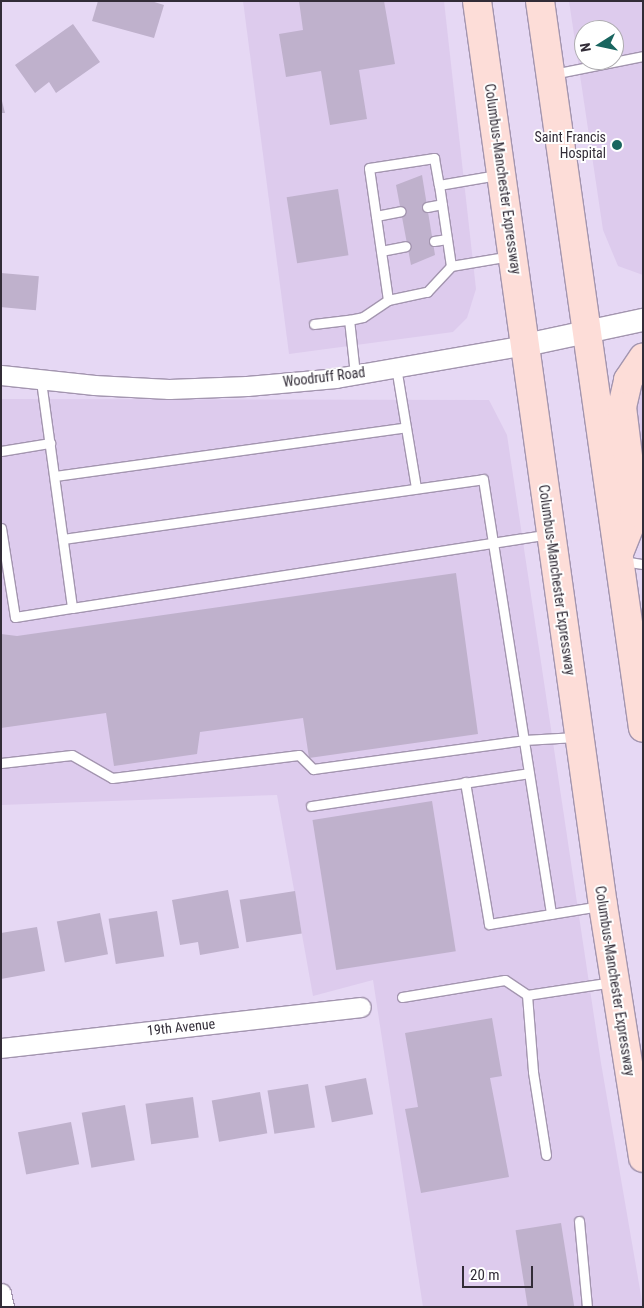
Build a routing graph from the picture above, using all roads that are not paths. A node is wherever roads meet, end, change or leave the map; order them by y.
1 (478, 1) edge
2 (540, 1) edge
3 (643, 56) edge
4 (550, 74) junction
5 (502, 174) junction
6 (439, 185) junction
7 (442, 204) junction
8 (426, 207) dead end
9 (401, 211) dead end
10 (376, 216) junction
11 (447, 240) junction
12 (434, 242) dead end
13 (406, 246) dead end
14 (381, 251) junction
15 (514, 255) junction
16 (451, 266) junction
17 (388, 300) junction
18 (349, 320) junction
19 (643, 320) edge
20 (314, 324) dead end
21 (586, 330) junction
22 (526, 345) junction
23 (643, 358) edge
24 (396, 367) junction
25 (355, 374) junction
26 (1, 375) edge
27 (41, 381) junction
28 (406, 427) junction
29 (50, 443) junction
30 (1, 451) edge
31 (55, 476) junction
32 (416, 488) junction
33 (1, 528) edge
34 (551, 534) junction
35 (64, 539) junction
36 (493, 542) junction
37 (627, 560) edge
38 (72, 608) junction
39 (636, 651) edge
40 (643, 728) edge
41 (579, 737) junction
42 (524, 740) junction
43 (1, 763) edge
44 (529, 773) junction
45 (465, 782) junction
46 (311, 806) dead end
47 (603, 905) junction
48 (551, 914) junction
49 (614, 982) junction
50 (527, 995) junction
51 (402, 997) dead end
52 (361, 1007) dead end
53 (1, 1048) edge
54 (546, 1155) dead end
55 (643, 1158) edge
56 (580, 1221) dead end
57 (1, 1293) edge
58 (4, 1307) edge
59 (587, 1307) edge

1 - 5 main road, Columbus-Manchester Expressway
2 - 4 main road
3 - 4 lane
4 - 21 main road
5 - 6 lane
5 - 15 main road, Columbus-Manchester Expressway
6 - 7 lane
6 - 10 lane
7 - 8 lane
7 - 11 lane
9 - 10 lane
10 - 14 lane
11 - 12 lane
11 - 16 lane
13 - 14 lane
14 - 17 lane
15 - 16 lane
15 - 22 main road, Columbus-Manchester Expressway
16 - 17 lane
17 - 18 lane
18 - 20 lane
18 - 25 lane
19 - 21 street, Woodruff Road
21 - 22 street, Woodruff Road
21 - 37 main road
22 - 24 street, Woodruff Road
22 - 34 main road, Columbus-Manchester Expressway
23 - 37 main road
24 - 25 street, Woodruff Road
24 - 28 lane
25 - 27 street, Woodruff Road
26 - 27 street, Woodruff Road
27 - 29 lane
28 - 31 lane
28 - 32 lane
29 - 30 lane
29 - 31 lane
31 - 35 lane
32 - 35 lane
32 - 36 lane
33 - 38 lane
34 - 36 lane
34 - 41 main road, Columbus-Manchester Expressway
35 - 38 lane
36 - 38 lane
36 - 42 lane
37 - 39 main road
39 - 40 main road
41 - 42 lane
41 - 47 main road, Columbus-Manchester Expressway
42 - 43 lane
42 - 44 lane
44 - 45 lane
44 - 48 lane
45 - 46 lane
45 - 48 lane
47 - 48 lane
47 - 49 main road, Columbus-Manchester Expressway
49 - 50 lane
49 - 55 main road, Columbus-Manchester Expressway
50 - 51 lane
50 - 54 lane
52 - 53 street, 19th Avenue
56 - 59 lane
57 - 58 street

